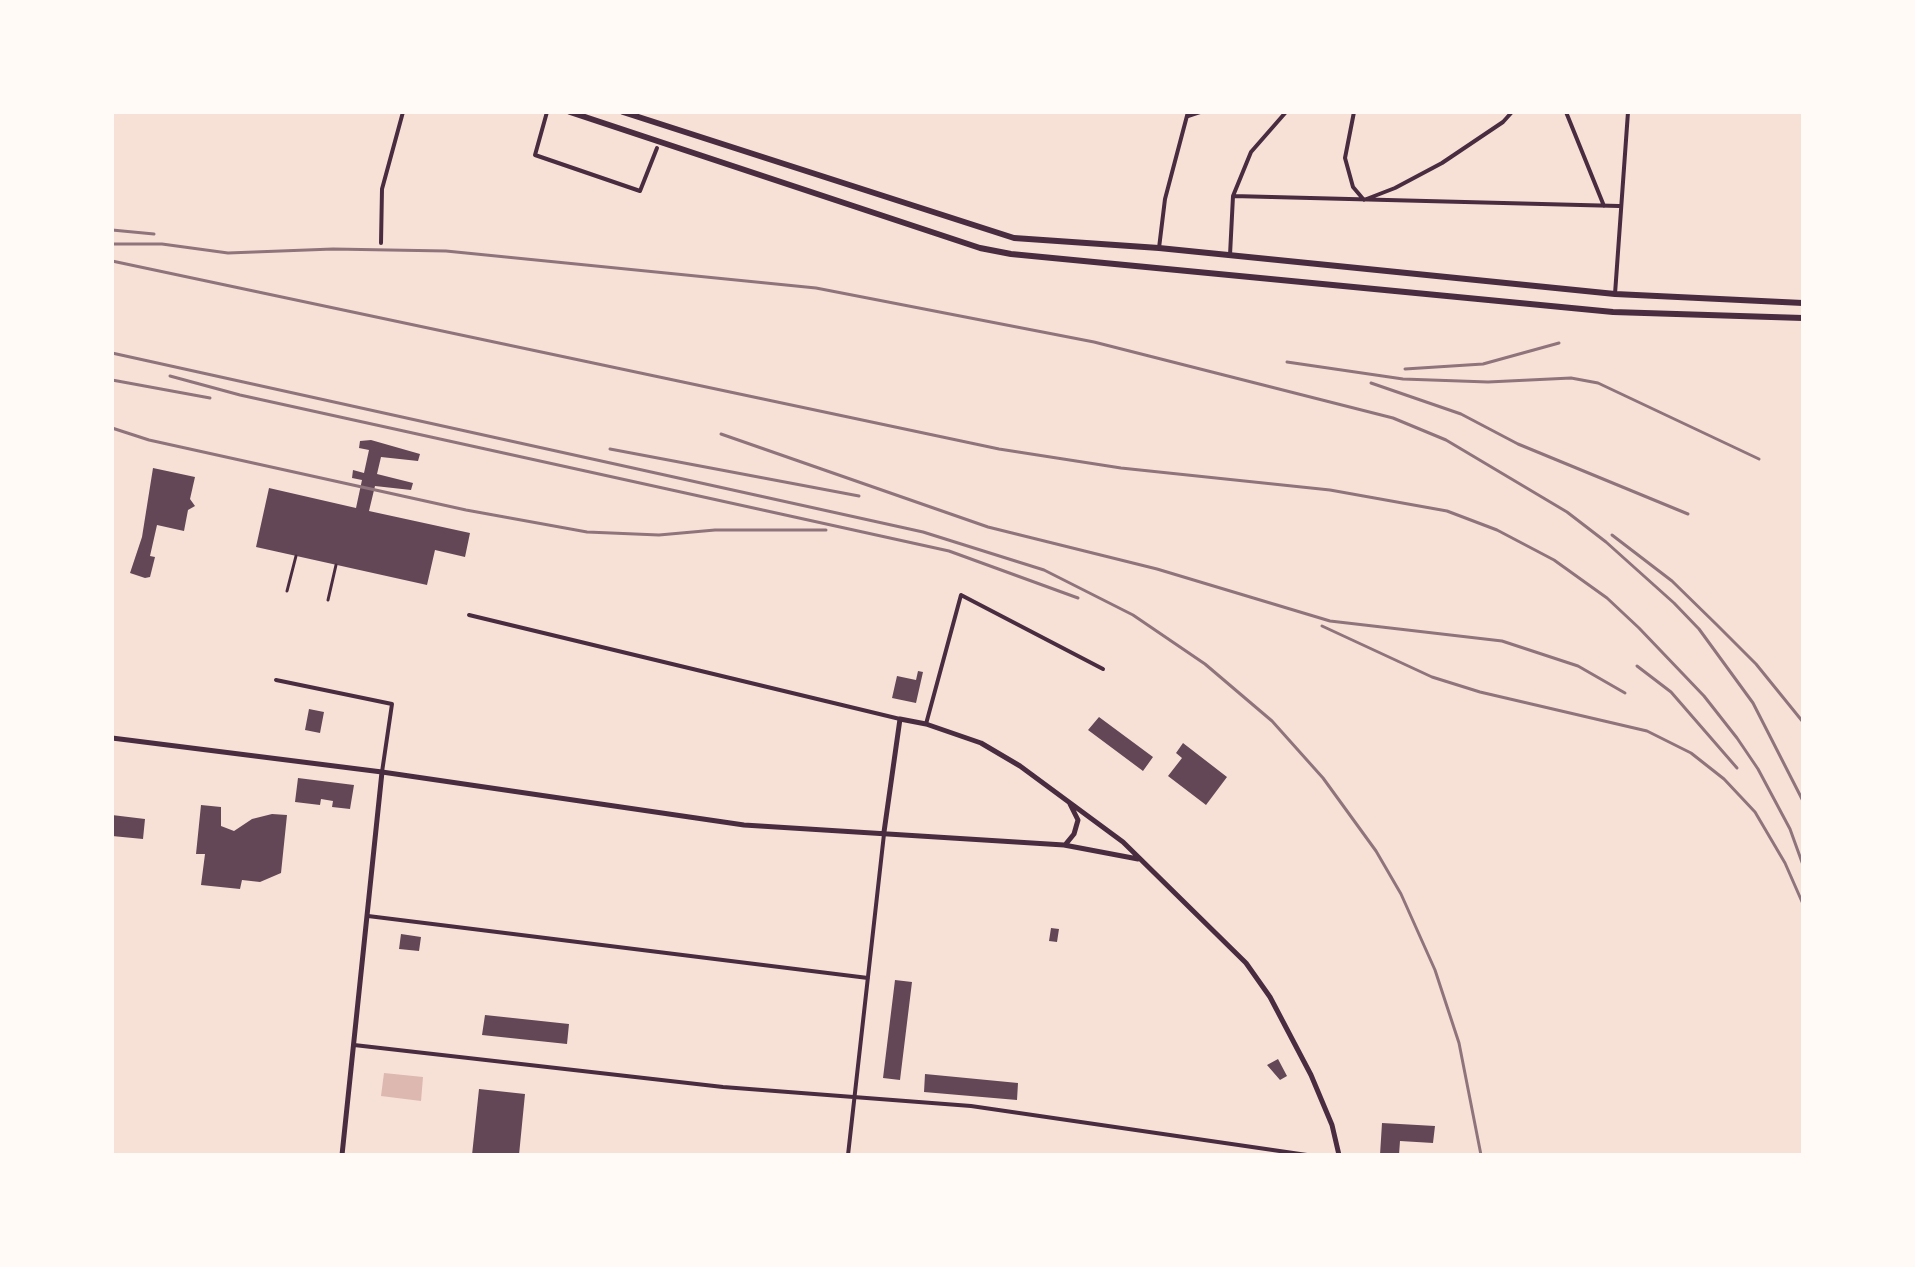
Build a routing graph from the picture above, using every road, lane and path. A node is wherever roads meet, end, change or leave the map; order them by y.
1 (403, 112) edge
2 (547, 112) edge
3 (570, 112) edge
4 (623, 112) edge
5 (1200, 112) edge
6 (1286, 112) edge
7 (1354, 112) edge
8 (1512, 112) edge
9 (1566, 112) edge
10 (1628, 112) edge
11 (1188, 114) edge
12 (657, 148) dead end
13 (1233, 196) junction
14 (1364, 200) junction
15 (1604, 206) junction
16 (1619, 206) junction
17 (381, 243) dead end
18 (1159, 248) junction
19 (1231, 257) junction
20 (1615, 294) junction
21 (1803, 303) edge
22 (1803, 318) edge
23 (296, 556) dead end
24 (336, 565) dead end
25 (287, 591) dead end
26 (328, 600) dead end
27 (469, 615) dead end
28 (1103, 669) dead end
29 (276, 680) dead end
30 (900, 719) junction
31 (926, 724) junction
32 (112, 738) edge
33 (382, 772) junction
34 (1069, 804) junction
35 (884, 832) junction
36 (1064, 845) junction
37 (1138, 859) junction
38 (368, 916) junction
39 (868, 978) junction
40 (354, 1045) junction
41 (855, 1095) junction
42 (342, 1155) edge
43 (848, 1155) edge
44 (1307, 1155) edge
45 (1339, 1155) edge

1 - 17 street
2 - 12 street
3 - 22 main road
4 - 18 main road
5 - 11 street
6 - 13 street
7 - 14 street
8 - 14 street
9 - 15 street
10 - 16 street
11 - 18 street
13 - 14 street
13 - 19 street
14 - 15 street
15 - 16 street
16 - 20 street
18 - 19 main road
19 - 20 main road
20 - 21 main road
23 - 25 street
24 - 26 street
27 - 30 street
28 - 31 street
29 - 33 street
30 - 31 street
30 - 35 street
31 - 34 street
32 - 33 street
33 - 35 street
33 - 38 street
34 - 36 street
34 - 37 street
35 - 36 street
35 - 39 street
36 - 37 street
37 - 45 street
38 - 39 street
38 - 40 street
39 - 41 street
40 - 41 street
40 - 42 street
41 - 43 street
41 - 44 street

